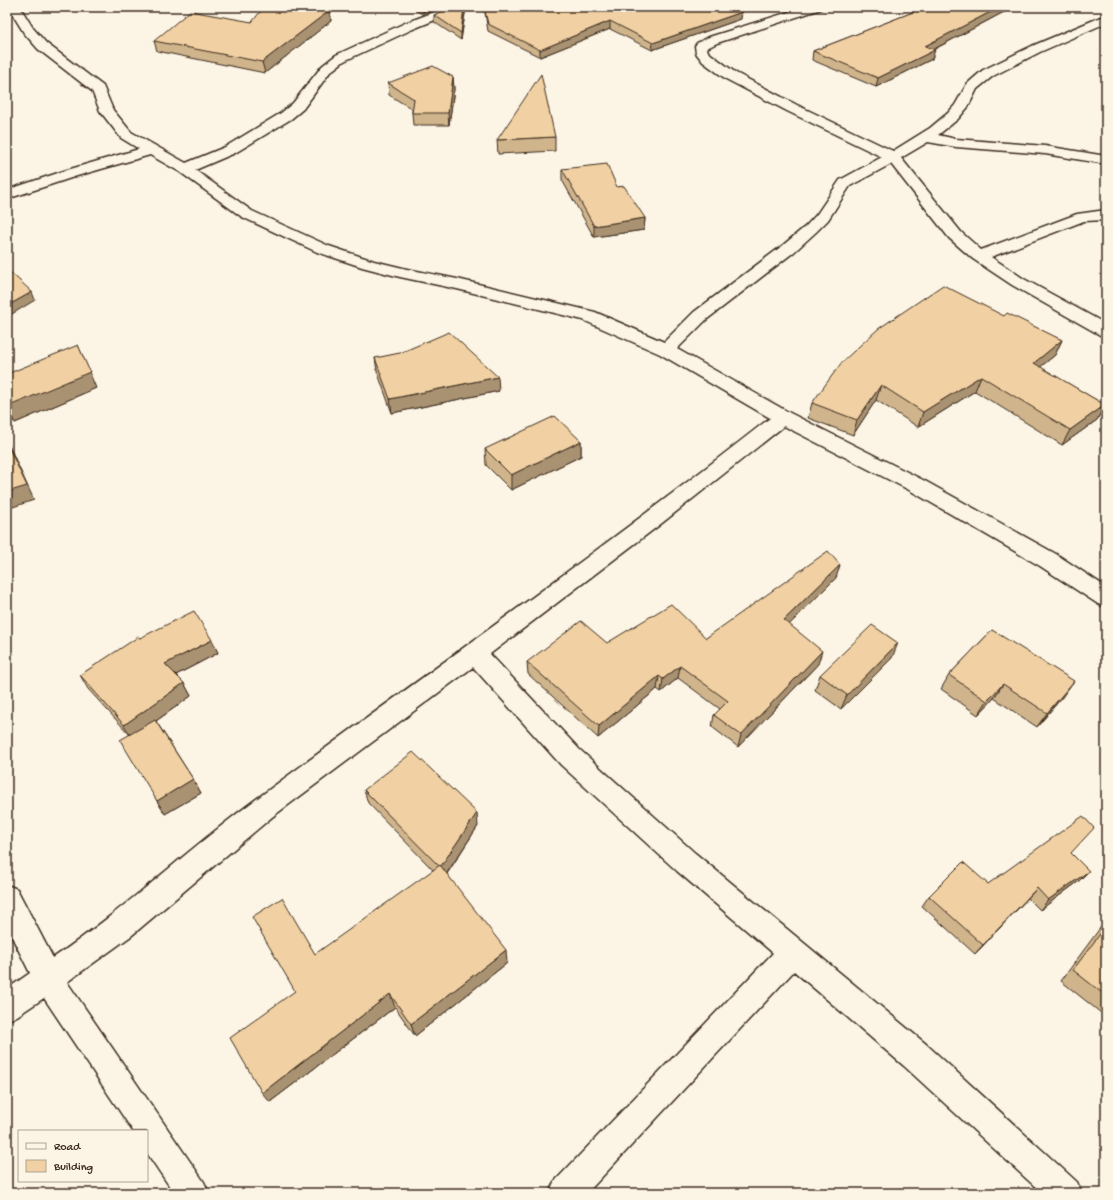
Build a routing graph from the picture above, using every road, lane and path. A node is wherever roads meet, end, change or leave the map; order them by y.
1 (14, 7) edge
2 (458, 7) edge
3 (817, 7) edge
4 (420, 10) dead end
5 (434, 16) junction
6 (1106, 18) edge
7 (1085, 28) junction
8 (1106, 30) edge
9 (926, 137) junction
10 (152, 150) junction
11 (892, 156) junction
12 (1106, 160) edge
13 (185, 169) junction
14 (7, 195) edge
15 (1106, 215) edge
16 (979, 256) junction
17 (1106, 331) edge
18 (666, 350) junction
19 (783, 416) junction
20 (1106, 598) edge
21 (475, 653) junction
22 (7, 898) edge
23 (794, 952) junction
24 (48, 979) junction
25 (7, 1006) edge
26 (193, 1193) edge
27 (565, 1193) edge
28 (1066, 1193) edge

1 - 10 street
2 - 5 street
3 - 11 street
4 - 5 street
5 - 13 street
6 - 7 street
7 - 8 street
7 - 9 street
9 - 11 street
9 - 12 street
10 - 13 street
10 - 14 street
11 - 16 street
11 - 18 street
13 - 18 street
15 - 16 street
16 - 17 street
18 - 19 street
19 - 20 street
19 - 21 street
21 - 23 street
21 - 24 street
22 - 24 street
23 - 27 street
23 - 28 street
24 - 25 street
24 - 26 street

